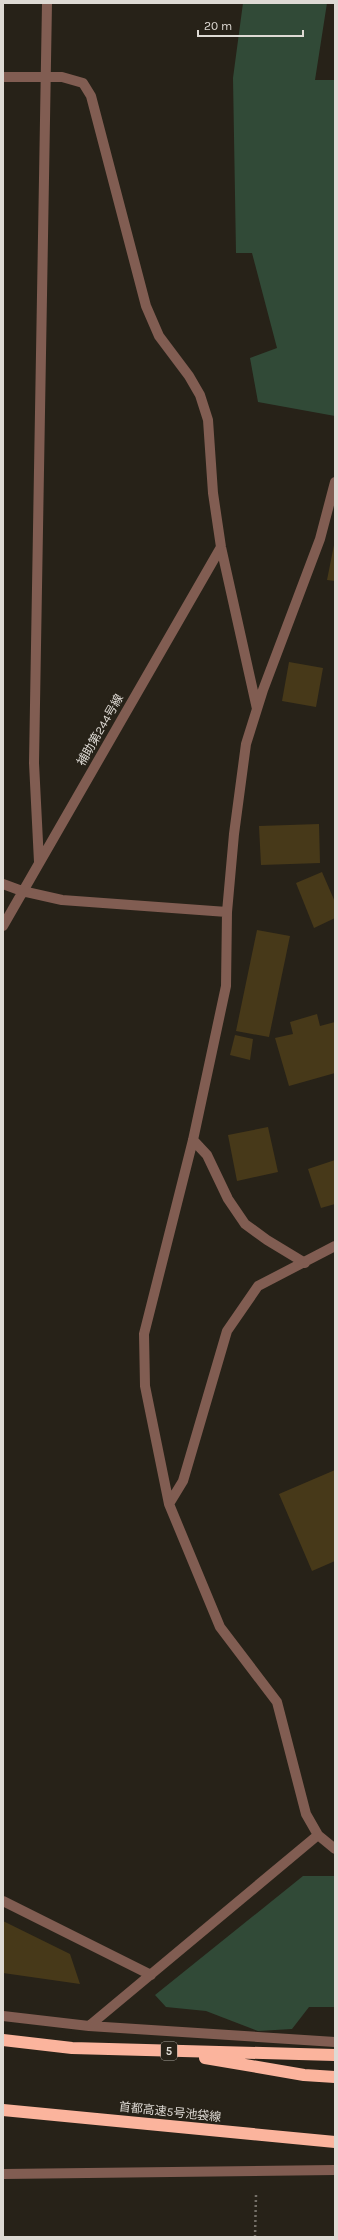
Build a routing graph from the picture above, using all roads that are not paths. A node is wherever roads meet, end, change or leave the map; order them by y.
1 (48, 3) edge
2 (3, 77) edge
3 (46, 77) junction
4 (335, 482) edge
5 (221, 547) junction
6 (257, 709) junction
7 (39, 862) junction
8 (3, 884) edge
9 (22, 891) junction
10 (227, 912) junction
11 (3, 926) edge
12 (193, 1140) junction
13 (335, 1246) edge
14 (305, 1263) junction
15 (169, 1504) junction
16 (318, 1835) junction
17 (335, 1849) edge
18 (3, 1901) edge
19 (150, 1975) junction
20 (3, 2016) edge
21 (89, 2026) junction
22 (3, 2040) edge
23 (335, 2042) edge
24 (160, 2051) junction
25 (335, 2055) edge
26 (335, 2077) edge
27 (3, 2110) edge
28 (335, 2142) edge
29 (335, 2170) edge
30 (3, 2174) edge

1 - 3 street
2 - 3 street
3 - 5 street
3 - 7 street
4 - 6 street
5 - 6 street
5 - 7 street, 補助第244号線
6 - 10 street
7 - 9 street, 補助第244号線
8 - 9 street
9 - 10 street
9 - 11 street, 補助第244号線
10 - 12 street
12 - 14 street
12 - 15 street
13 - 14 street
14 - 15 street
15 - 16 street
16 - 17 street
16 - 19 street
18 - 19 street
19 - 21 street
20 - 21 street
21 - 23 street
22 - 24 highway, 5
24 - 25 highway, 5
24 - 26 highway
27 - 28 highway, 首都高速5号池袋線
29 - 30 street

